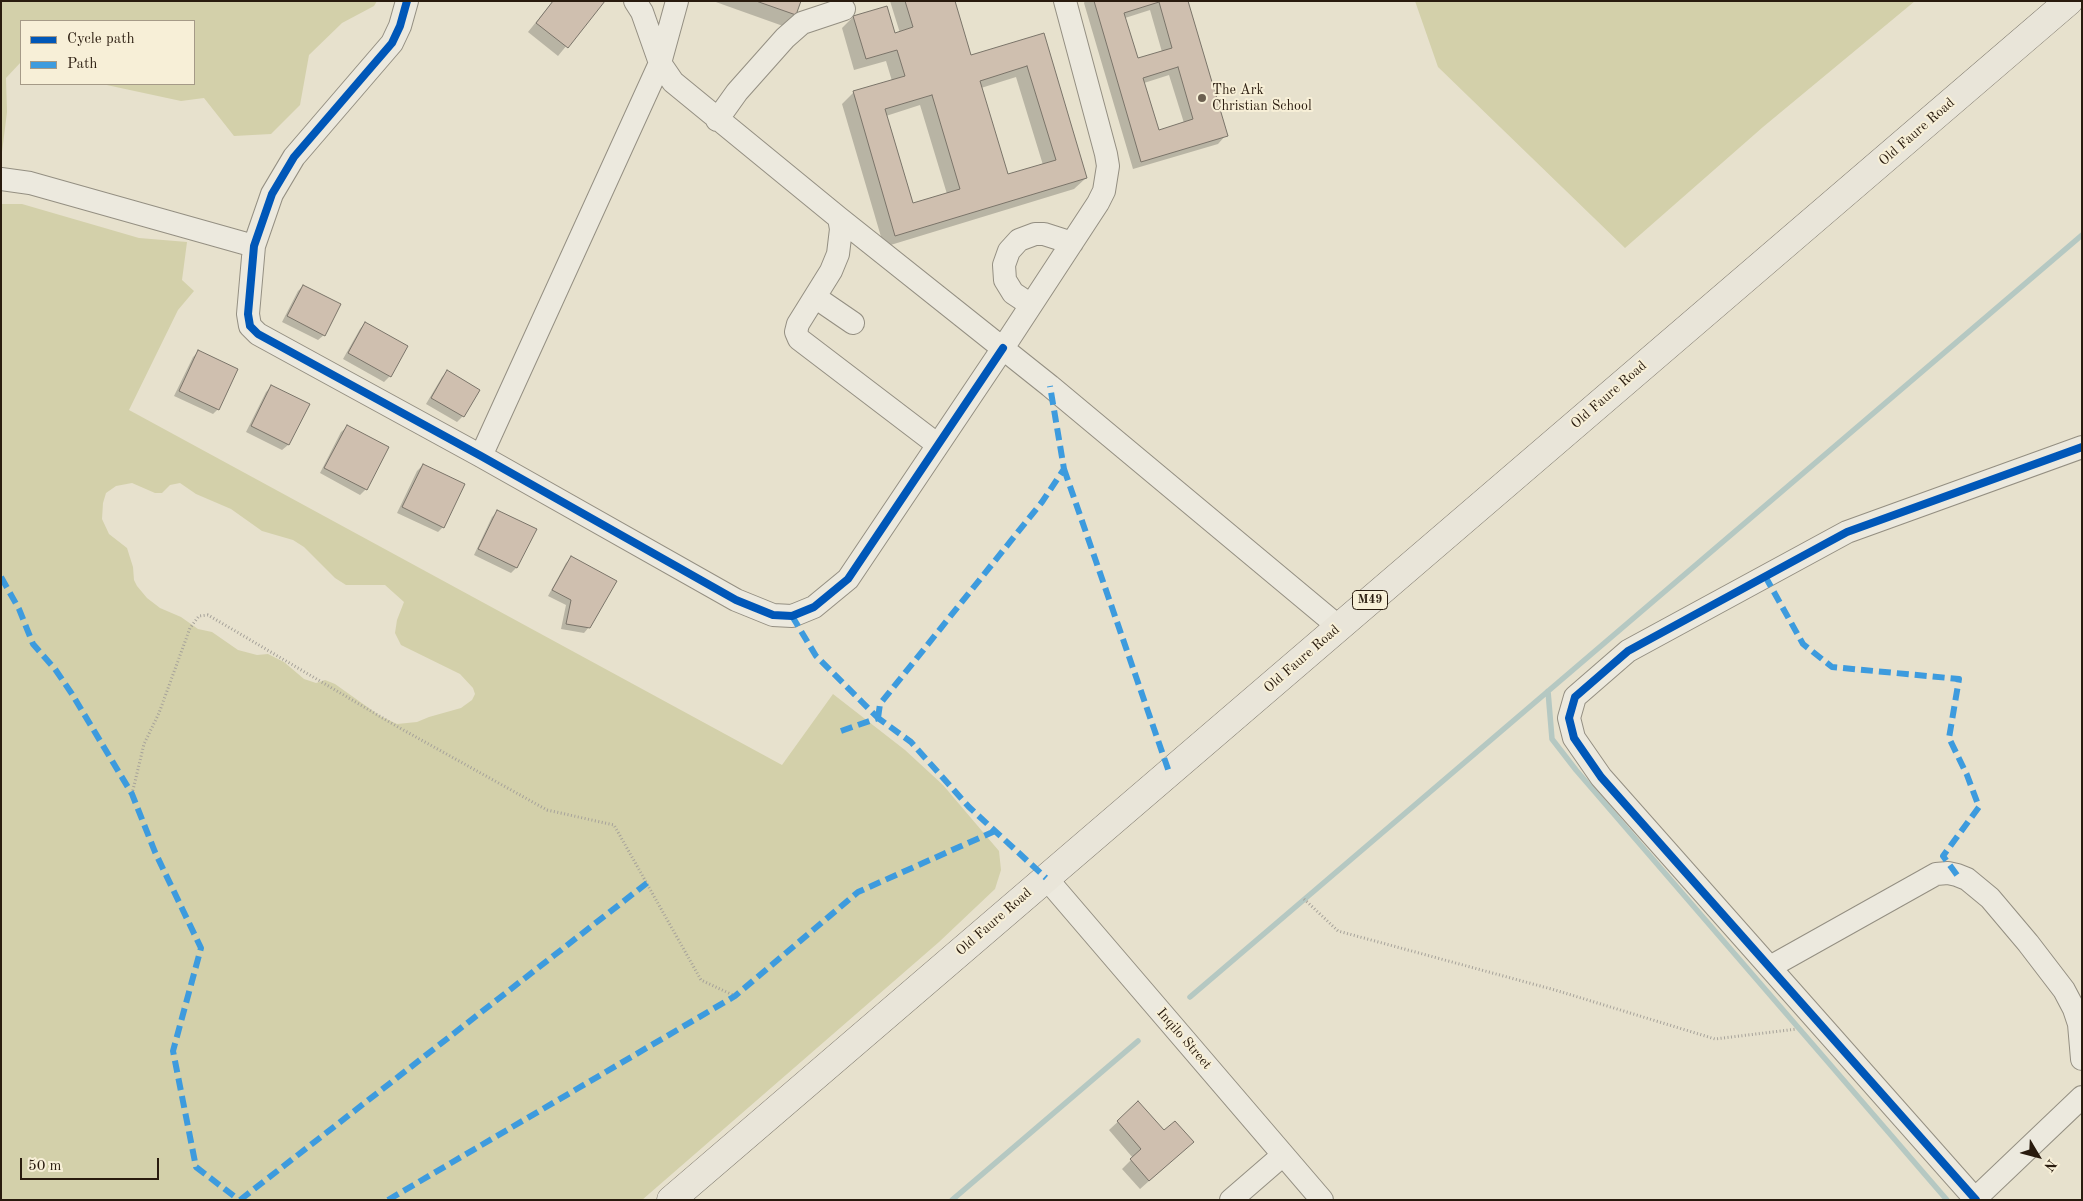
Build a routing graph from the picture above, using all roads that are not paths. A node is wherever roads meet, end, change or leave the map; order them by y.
1 (407, 1) edge
2 (635, 1) edge
3 (677, 1) edge
4 (1065, 1) edge
5 (2069, 1) edge
6 (844, 9) dead end
7 (660, 63) junction
8 (717, 120) junction
9 (1, 179) edge
10 (839, 218) junction
11 (867, 240) junction
12 (1072, 243) junction
13 (254, 246) junction
14 (838, 254) junction
15 (815, 297) junction
16 (1032, 305) junction
17 (853, 323) dead end
18 (1003, 348) junction
19 (938, 445) junction
20 (2082, 446) edge
21 (481, 456) junction
22 (1339, 627) junction
23 (1046, 878) junction
24 (1770, 967) junction
25 (2082, 1059) edge
26 (2082, 1096) edge
27 (1283, 1155) junction
28 (671, 1200) edge
29 (1230, 1200) edge
30 (1322, 1200) edge
31 (1975, 1200) edge

1 - 13 street
2 - 7 street
3 - 7 street
4 - 12 street
5 - 22 main road, Old Faure Road / M49
6 - 8 street
7 - 8 street
7 - 21 street
8 - 10 street
9 - 13 street
10 - 11 street
10 - 14 street
11 - 14 street
11 - 18 street
12 - 16 street
12 - 16 street
13 - 21 street
14 - 15 street
15 - 17 street
15 - 19 street
16 - 18 street
18 - 19 street
18 - 22 street
19 - 21 street
20 - 24 street
22 - 23 main road, Old Faure Road / M49
23 - 27 street, Inqilo Street
23 - 28 main road, Old Faure Road / M49
24 - 25 street
24 - 31 street
26 - 31 street
27 - 29 street
27 - 30 street, Inqilo Street

